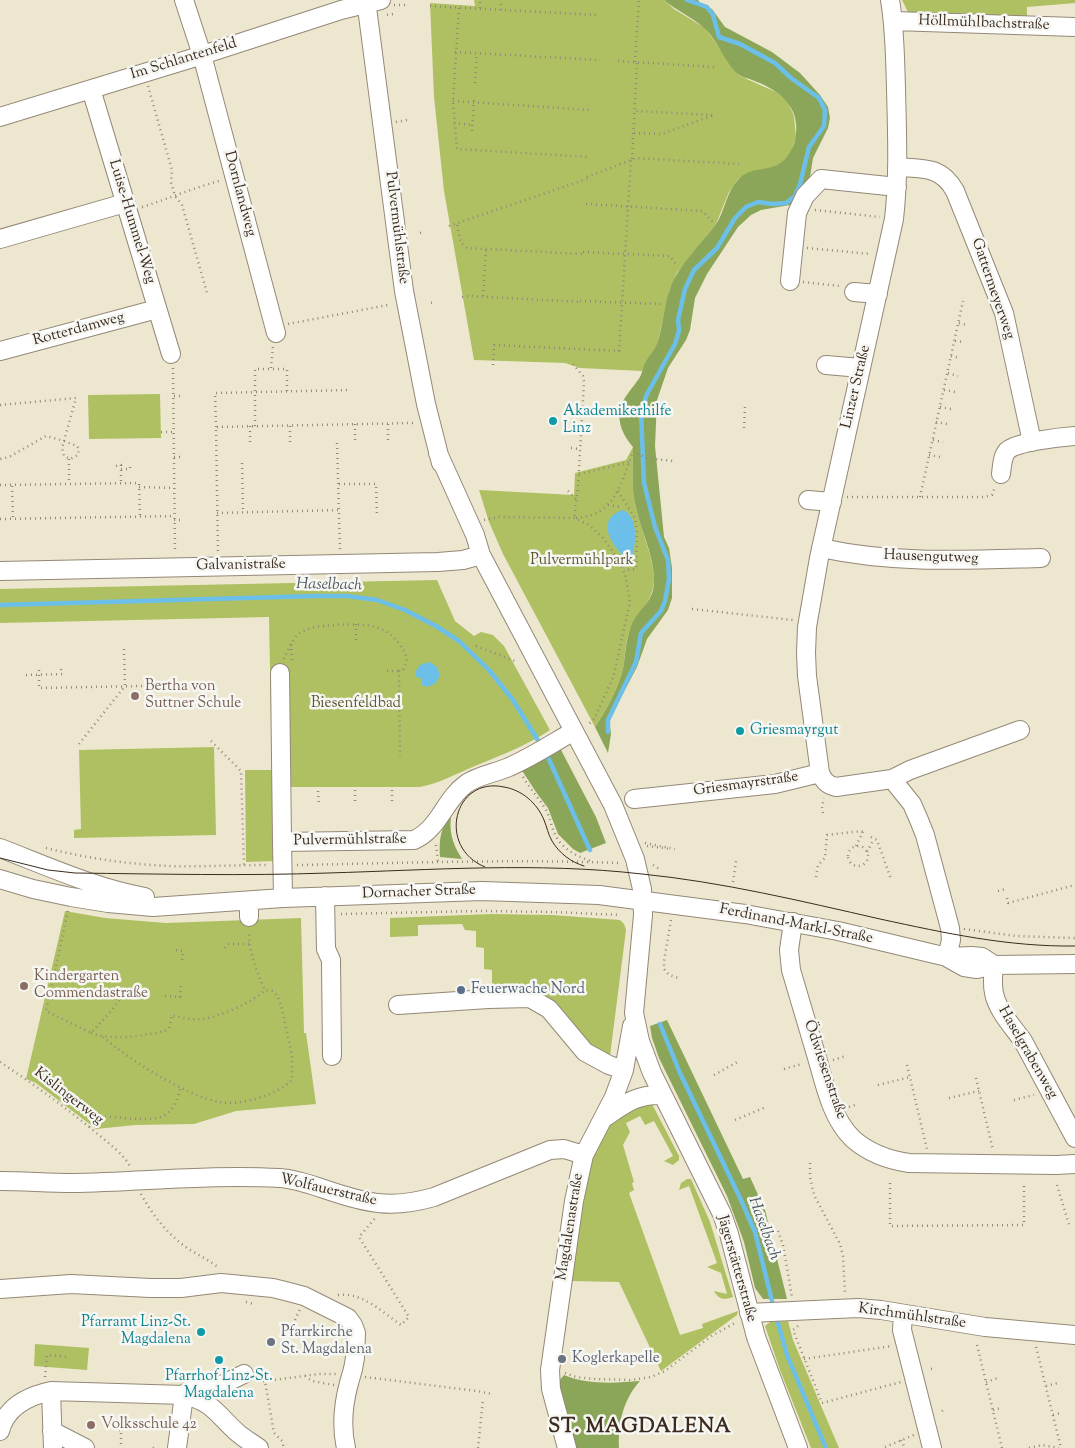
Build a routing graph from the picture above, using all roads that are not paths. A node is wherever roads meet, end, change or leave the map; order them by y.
1 (184, 0) edge
2 (890, 0) edge
3 (376, 2) edge
4 (894, 21) junction
5 (1075, 27) edge
6 (202, 55) junction
7 (91, 89) junction
8 (0, 117) edge
9 (898, 167) junction
10 (897, 187) junction
11 (127, 207) junction
12 (0, 239) edge
13 (790, 281) road end
14 (852, 289) road end
15 (878, 294) junction
16 (157, 308) junction
17 (279, 329) road end
18 (0, 351) edge
19 (171, 354) road end
20 (826, 364) dead end
21 (861, 368) junction
22 (1075, 436) edge
23 (1032, 442) junction
24 (1001, 474) road end
25 (837, 499) junction
26 (808, 500) dead end
27 (821, 548) junction
28 (481, 555) junction
29 (1041, 558) dead end
30 (0, 571) edge
31 (286, 670) road end
32 (581, 728) junction
33 (1020, 730) dead end
34 (820, 773) junction
35 (892, 779) junction
36 (634, 799) dead end
37 (282, 842) junction
38 (0, 848) edge
39 (77, 877) junction
40 (0, 879) edge
41 (325, 896) junction
42 (283, 898) junction
43 (643, 900) junction
44 (70, 902) junction
45 (195, 904) junction
46 (793, 922) junction
47 (948, 957) junction
48 (1075, 964) edge
49 (994, 965) junction
50 (398, 1004) dead end
51 (634, 1013) junction
52 (332, 1056) dead end
53 (624, 1070) junction
54 (662, 1095) junction
55 (604, 1118) junction
56 (1075, 1138) edge
57 (584, 1155) junction
58 (1075, 1164) edge
59 (0, 1181) edge
60 (0, 1289) edge
61 (903, 1314) junction
62 (746, 1317) junction
63 (1075, 1335) edge
64 (241, 1376) road end
65 (48, 1387) junction
66 (184, 1395) junction
67 (2, 1420) edge
68 (53, 1439) edge
69 (85, 1448) edge
70 (177, 1448) edge
71 (259, 1448) edge
72 (346, 1448) edge
73 (568, 1448) edge
74 (798, 1448) edge
75 (932, 1448) edge

1 - 6 street, Dornlandweg
2 - 4 street, Linzer Straße
3 - 6 street, Im Schlantenfeld
3 - 28 street, Pulvermühlstraße
4 - 5 street, Höllmühlbachstraße
4 - 9 street, Linzer Straße
6 - 7 street, Im Schlantenfeld
6 - 17 street, Dornlandweg
7 - 8 street, Im Schlantenfeld
7 - 11 street, Luise-Hummel-Weg
9 - 10 street, Linzer Straße
9 - 23 street, Gattermeyerweg
10 - 13 street
10 - 15 street, Linzer Straße
11 - 12 street
11 - 16 street, Luise-Hummel-Weg
14 - 15 street
15 - 21 street, Linzer Straße
16 - 18 street, Rotterdamweg
16 - 19 street, Luise-Hummel-Weg
20 - 21 street
21 - 25 street, Linzer Straße
22 - 23 street
23 - 24 street
25 - 26 street
25 - 27 street, Linzer Straße
27 - 29 street, Hausengutweg
27 - 34 street, Linzer Straße
28 - 30 street, Galvanistraße
28 - 32 street, Pulvermühlstraße
31 - 37 street, Pulvermühlstraße
32 - 37 street, Pulvermühlstraße
32 - 43 street, Pulvermühlstraße
33 - 35 street, Griesmayrstraße
34 - 35 street, Griesmayrstraße
34 - 36 street, Griesmayrstraße
35 - 47 street
37 - 42 street
38 - 39 street, Dornacher Straße
39 - 44 street
39 - 45 street, Dornacher Straße
40 - 44 street, Dornacher Straße
41 - 42 street, Dornacher Straße
41 - 43 street, Dornacher Straße
41 - 52 street
42 - 45 street, Dornacher Straße
43 - 46 street, Ferdinand-Markl-Straße
43 - 51 street, Jägerstätterstraße
44 - 45 street, Dornacher Straße
46 - 47 street, Ferdinand-Markl-Straße
46 - 58 street, Ödwiesenstraße
47 - 49 street, Ferdinand-Markl-Straße
48 - 49 street, Ferdinand-Markl-Straße
49 - 56 street, Haselgrabenweg
50 - 53 street
51 - 53 street, Magdalenastraße
51 - 54 street, Jägerstätterstraße
53 - 55 street, Magdalenastraße
54 - 55 street
54 - 62 street, Jägerstätterstraße
55 - 57 street, Magdalenastraße
57 - 59 street, Wolfauerstraße
57 - 73 street, Magdalenastraße
60 - 72 street
61 - 62 street, Kirchmühlstraße
61 - 63 street, Kirchmühlstraße
61 - 75 street
62 - 74 street, Jägerstätterstraße
64 - 66 street
65 - 66 street
65 - 67 street
65 - 68 street
66 - 70 street
66 - 71 street
68 - 69 street

